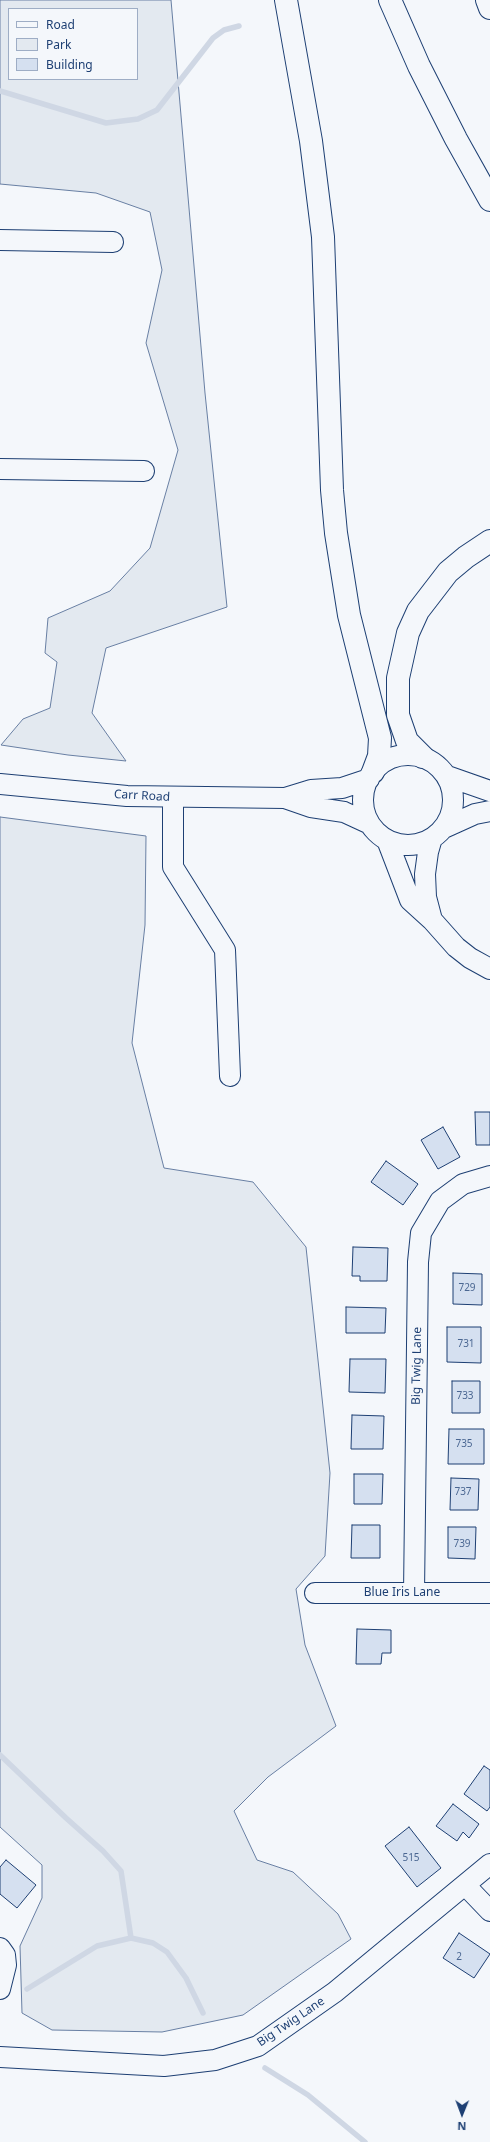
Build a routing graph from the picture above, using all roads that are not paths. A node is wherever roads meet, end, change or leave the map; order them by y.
1 (286, 0) edge
2 (390, 0) edge
3 (487, 0) edge
4 (490, 8) edge
5 (490, 200) edge
6 (0, 240) edge
7 (112, 242) dead end
8 (0, 468) edge
9 (144, 471) dead end
10 (490, 541) edge
11 (423, 757) junction
12 (371, 775) junction
13 (447, 776) junction
14 (0, 784) edge
15 (490, 791) edge
16 (173, 798) junction
17 (285, 798) junction
18 (490, 811) edge
19 (370, 824) junction
20 (438, 833) junction
21 (387, 840) junction
22 (432, 920) junction
23 (490, 969) edge
24 (230, 1076) dead end
25 (490, 1176) edge
26 (315, 1593) dead end
27 (414, 1593) junction
28 (490, 1593) edge
29 (490, 1864) edge
30 (465, 1885) junction
31 (490, 1911) edge
32 (0, 1948) edge
33 (0, 1989) edge
34 (0, 2057) edge

1 - 12 highway
2 - 5 highway
3 - 4 highway
6 - 7 street
8 - 9 street
10 - 11 highway
11 - 12 street
11 - 13 street
12 - 17 street, Carr Road
12 - 19 street
13 - 15 street
13 - 20 street
14 - 16 street, Carr Road
16 - 17 street, Carr Road
16 - 24 street
17 - 19 street, Carr Road
18 - 20 street
19 - 21 street
20 - 21 street
20 - 22 street
21 - 22 street
22 - 23 street
25 - 27 street, Big Twig Lane
26 - 27 street, Blue Iris Lane
27 - 28 street, Blue Iris Lane
29 - 30 street, Big Twig Lane
30 - 31 street
30 - 34 street, Big Twig Lane
32 - 33 street

